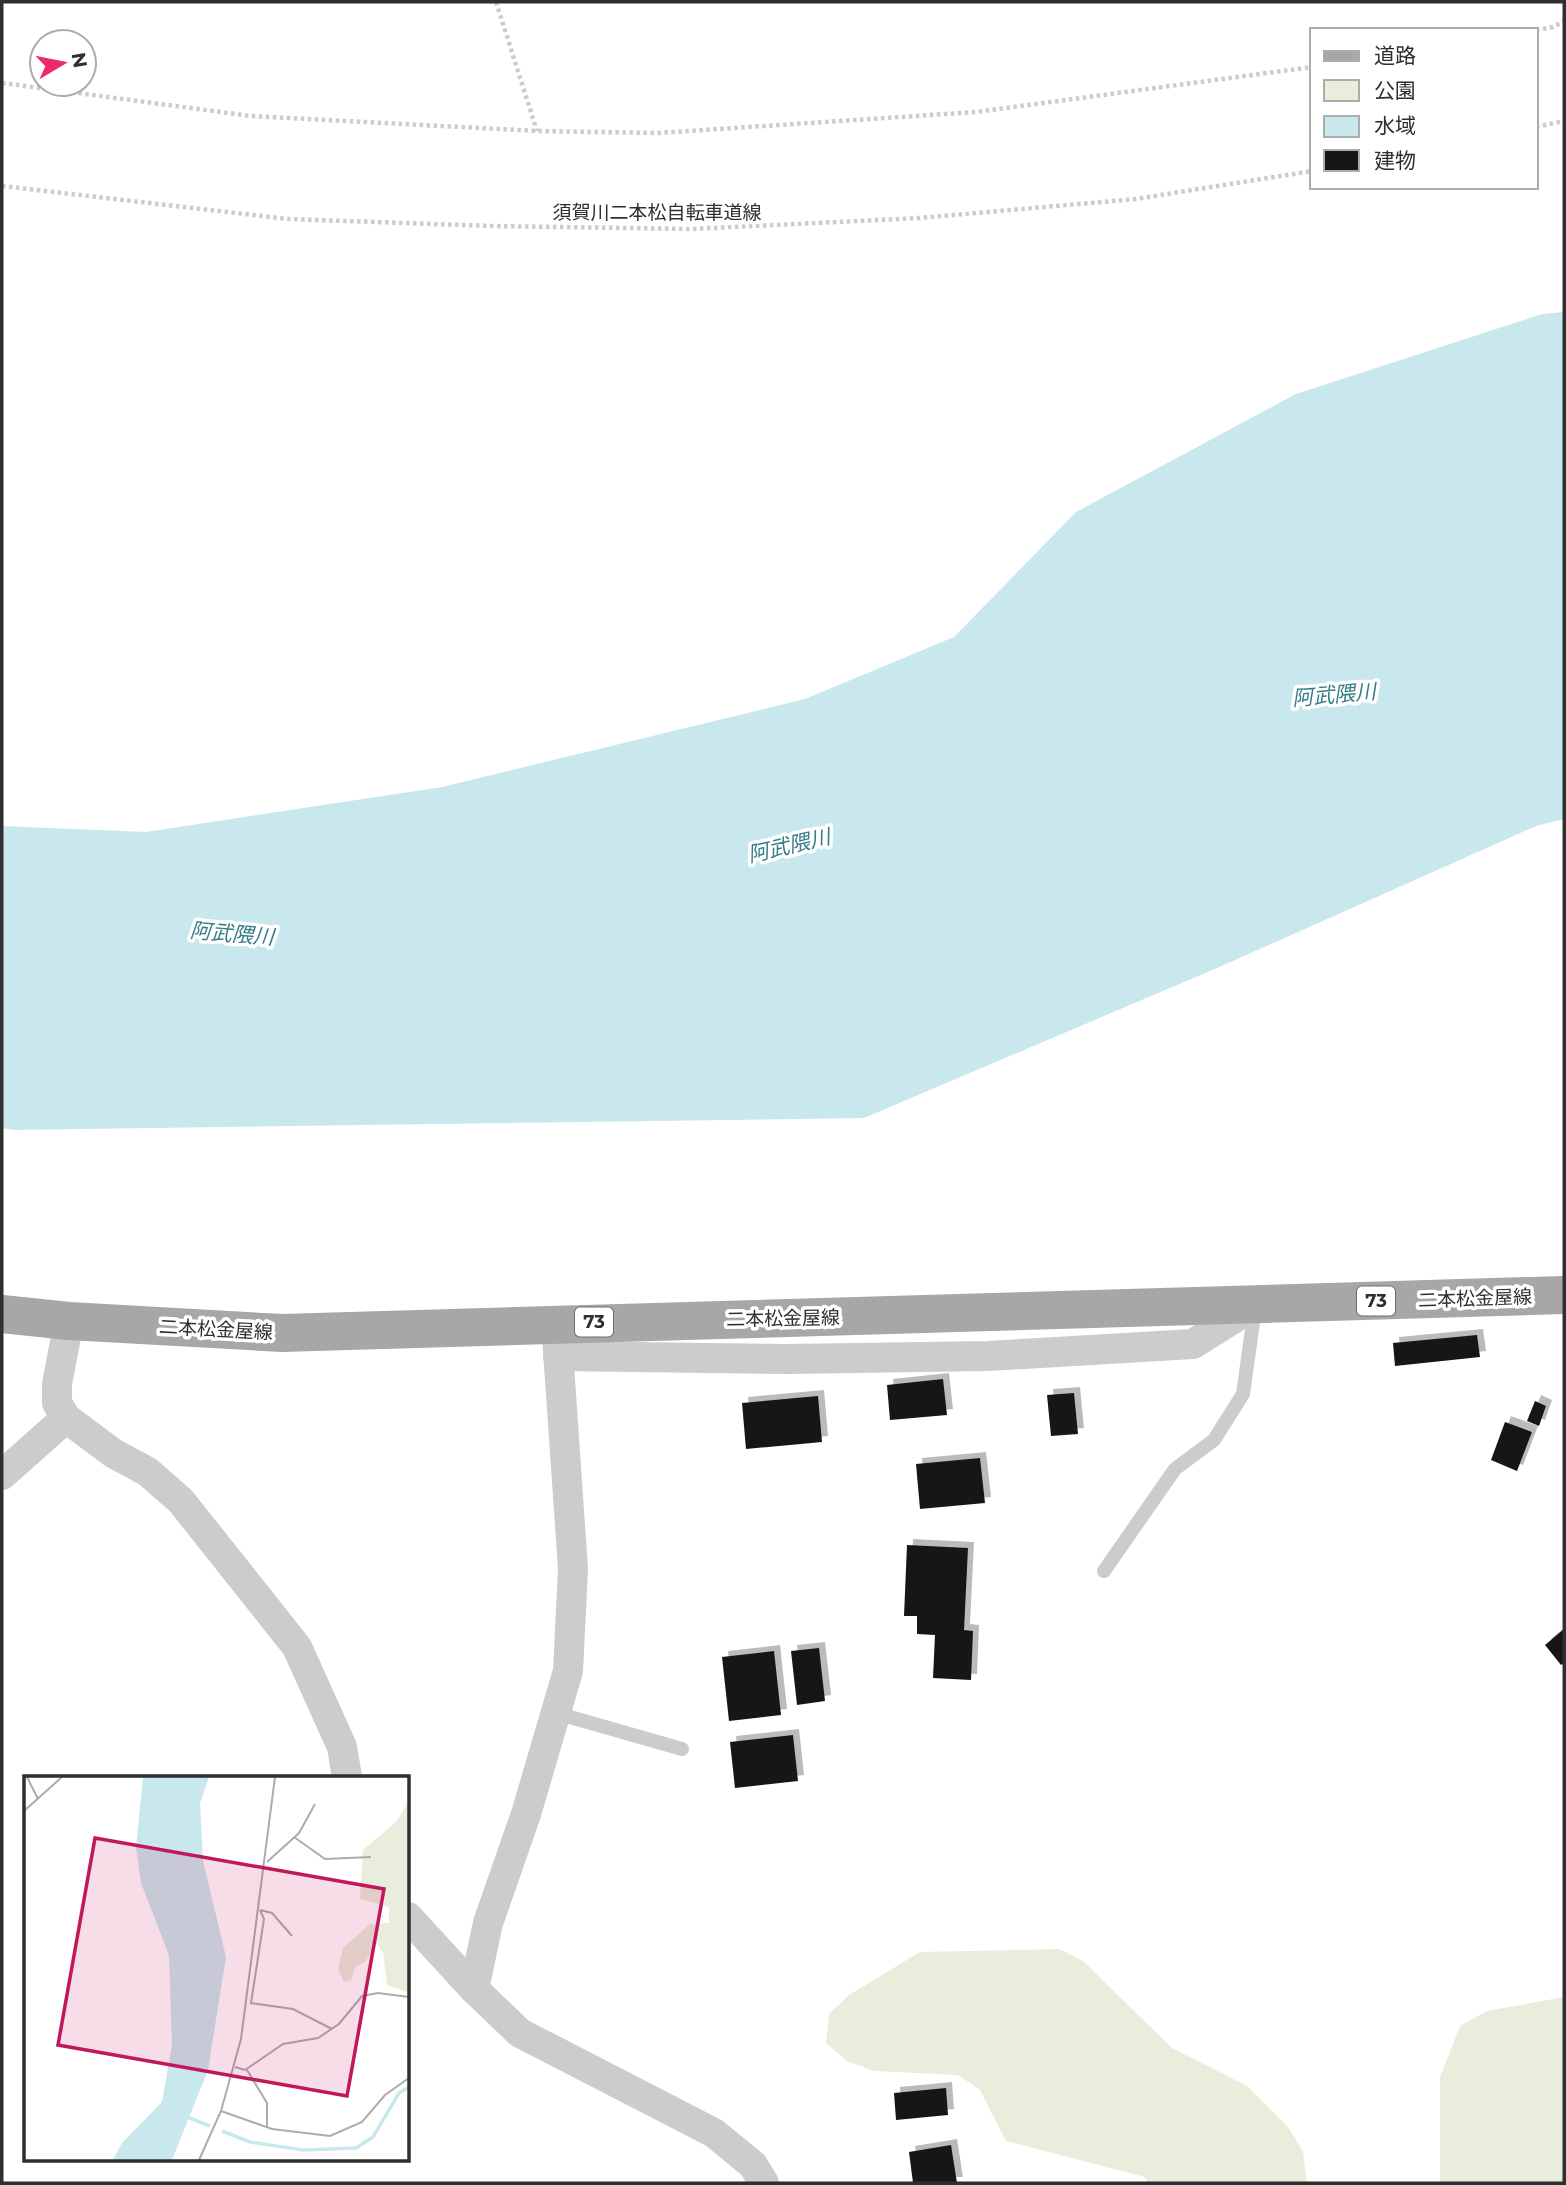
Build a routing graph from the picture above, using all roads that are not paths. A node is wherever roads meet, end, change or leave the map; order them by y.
1 (1564, 1295) edge
2 (1255, 1305) junction
3 (2, 1314) edge
4 (69, 1321) junction
5 (557, 1340) junction
6 (66, 1418) junction
7 (2, 1475) edge
8 (1104, 1571) dead end
9 (556, 1713) junction
10 (682, 1748) dead end
11 (347, 1776) edge
12 (410, 1919) edge
13 (474, 1989) junction
14 (764, 2183) edge

1 - 2 main road, 二本松金屋線 / 73
2 - 5 main road, 二本松金屋線 / 73
2 - 8 lane
3 - 4 main road, 二本松金屋線 / 73
4 - 5 main road, 二本松金屋線 / 73
4 - 6 street
5 - 9 street
6 - 7 street
6 - 11 street
9 - 10 lane
9 - 13 street
12 - 13 street
13 - 14 street

